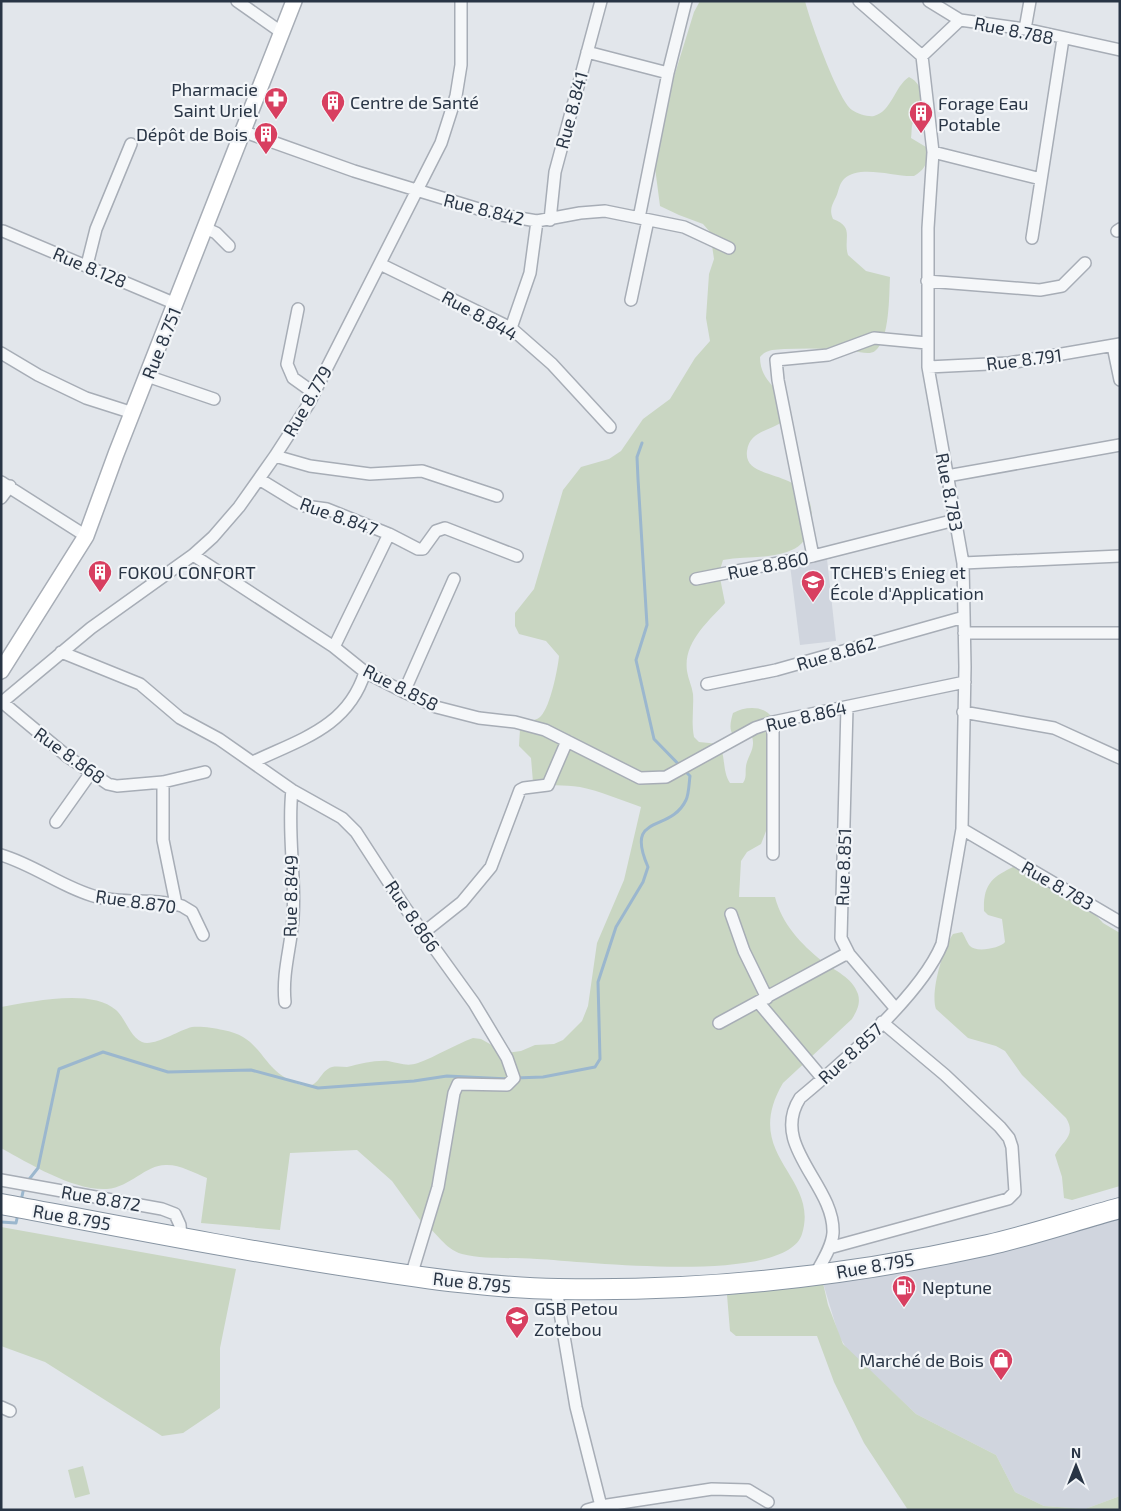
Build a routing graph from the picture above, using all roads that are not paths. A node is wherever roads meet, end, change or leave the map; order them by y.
1 (237, 1) edge
2 (294, 1) edge
3 (461, 1) edge
4 (601, 1) edge
5 (686, 1) edge
6 (859, 1) edge
7 (929, 1) edge
8 (1030, 1) edge
9 (960, 20) junction
10 (1025, 30) junction
11 (281, 32) junction
12 (1063, 39) junction
13 (1120, 50) edge
14 (587, 52) junction
15 (922, 56) junction
16 (668, 72) junction
17 (242, 131) junction
18 (131, 144) dead end
19 (933, 152) junction
20 (1041, 179) junction
21 (417, 191) junction
22 (643, 219) junction
23 (550, 220) junction
24 (538, 221) junction
25 (205, 228) junction
26 (3, 231) dead end
27 (1032, 238) dead end
28 (229, 246) dead end
29 (729, 248) dead end
30 (1085, 263) dead end
31 (380, 264) junction
32 (87, 265) junction
33 (927, 281) junction
34 (631, 300) dead end
35 (176, 304) junction
36 (298, 309) dead end
37 (511, 328) junction
38 (927, 343) junction
39 (1117, 345) edge
40 (1, 353) edge
41 (928, 367) junction
42 (147, 376) junction
43 (1120, 380) edge
44 (314, 393) junction
45 (214, 399) dead end
46 (132, 413) junction
47 (610, 426) dead end
48 (1120, 445) edge
49 (275, 456) junction
50 (947, 476) junction
51 (259, 479) junction
52 (5, 484) edge
53 (497, 496) dead end
54 (1, 498) edge
55 (955, 520) junction
56 (389, 534) junction
57 (86, 536) junction
58 (193, 555) junction
59 (517, 556) dead end
60 (813, 556) junction
61 (1120, 556) edge
62 (963, 563) junction
63 (454, 579) dead end
64 (696, 579) dead end
65 (964, 617) junction
66 (964, 633) junction
67 (1120, 633) edge
68 (334, 647) junction
69 (61, 652) junction
70 (6, 653) edge
71 (1, 671) edge
72 (365, 672) junction
73 (965, 682) junction
74 (707, 684) dead end
75 (404, 692) junction
76 (2, 702) edge
77 (847, 707) junction
78 (963, 712) junction
79 (773, 722) junction
80 (567, 742) junction
81 (1120, 758) edge
82 (253, 762) junction
83 (205, 772) dead end
84 (90, 774) junction
85 (629, 774) joint
86 (163, 782) junction
87 (292, 790) junction
88 (56, 822) dead end
89 (962, 830) junction
90 (773, 854) dead end
91 (3, 859) edge
92 (176, 904) junction
93 (732, 914) dead end
94 (1120, 922) edge
95 (423, 933) junction
96 (203, 936) dead end
97 (850, 954) junction
98 (763, 1000) junction
99 (286, 1002) dead end
100 (896, 1009) junction
101 (882, 1022) junction
102 (719, 1023) dead end
103 (823, 1078) junction
104 (1, 1180) edge
105 (1, 1204) edge
106 (1120, 1208) edge
107 (181, 1237) junction
108 (829, 1248) junction
109 (815, 1275) junction
110 (411, 1276) junction
111 (556, 1289) junction
112 (768, 1502) dead end
113 (601, 1506) junction
114 (587, 1510) edge

1 - 11 street
2 - 11 main road, Rue 8.751
3 - 21 street, Rue 8.779
4 - 14 street, Rue 8.841
5 - 16 street
6 - 15 street
7 - 9 street
8 - 10 street
9 - 10 street, Rue 8.788
9 - 15 street, Rue 8.788
10 - 12 street, Rue 8.788
11 - 17 main road, Rue 8.751
12 - 13 street, Rue 8.788
12 - 20 street
14 - 16 street
14 - 23 street, Rue 8.841
15 - 19 street, Rue 8.783
16 - 22 street
17 - 21 street, Rue 8.842
17 - 25 main road, Rue 8.751
18 - 32 street
19 - 20 street
19 - 33 street, Rue 8.783
20 - 27 street
21 - 24 street, Rue 8.842
21 - 31 street, Rue 8.779
22 - 23 street, Rue 8.842
22 - 29 street, Rue 8.842
22 - 34 street
23 - 24 street, Rue 8.842
24 - 37 street
25 - 28 street
25 - 35 main road, Rue 8.751
26 - 32 street, Rue 8.128
30 - 33 street
31 - 37 street, Rue 8.844
31 - 44 street, Rue 8.779
32 - 35 street, Rue 8.128
33 - 38 street, Rue 8.783
35 - 42 main road, Rue 8.751
36 - 44 street
37 - 47 street, Rue 8.844
38 - 41 street, Rue 8.783
38 - 60 street
39 - 41 street, Rue 8.791
39 - 43 street
40 - 46 street
41 - 50 street, Rue 8.783
42 - 45 street
42 - 46 main road, Rue 8.751
44 - 49 street, Rue 8.779
46 - 57 main road, Rue 8.751
48 - 50 street
49 - 51 street, Rue 8.779
49 - 53 street
50 - 55 street, Rue 8.783
51 - 56 street, Rue 8.847
51 - 58 street, Rue 8.779
52 - 54 street
52 - 57 street
55 - 60 street, Rue 8.860
55 - 62 street, Rue 8.783
56 - 59 street
56 - 68 street, Rue 8.847
57 - 70 main road, Rue 8.751
58 - 68 street, Rue 8.858
58 - 69 street, Rue 8.779
60 - 64 street, Rue 8.860
61 - 62 street
62 - 65 street, Rue 8.783
63 - 75 street
65 - 66 street, Rue 8.783
65 - 74 street, Rue 8.862
66 - 67 street
66 - 73 street, Rue 8.783
68 - 72 street, Rue 8.858
69 - 76 street, Rue 8.779
69 - 82 street, Rue 8.866
70 - 71 main road, Rue 8.751
72 - 75 street, Rue 8.858
72 - 82 street
73 - 77 street, Rue 8.864
73 - 78 street, Rue 8.783
75 - 80 street, Rue 8.858
76 - 84 street, Rue 8.868
77 - 79 street, Rue 8.864
77 - 97 street, Rue 8.851
78 - 81 street
78 - 89 street, Rue 8.783
79 - 85 street, Rue 8.864
79 - 90 street
80 - 85 street, Rue 8.858
80 - 95 street
82 - 87 street, Rue 8.866
83 - 86 street, Rue 8.868
84 - 86 street, Rue 8.868
84 - 88 street
86 - 92 street
87 - 95 street, Rue 8.866
87 - 99 street, Rue 8.849
89 - 94 street, Rue 8.783
89 - 100 street, Rue 8.857
91 - 92 street, Rue 8.870
92 - 96 street, Rue 8.870
93 - 98 street
95 - 110 street, Rue 8.866
97 - 98 street
97 - 100 street, Rue 8.851
98 - 102 street
98 - 103 street
100 - 101 street, Rue 8.857
101 - 103 street, Rue 8.857
101 - 108 street
103 - 108 street, Rue 8.857
104 - 107 street, Rue 8.872
105 - 107 highway, Rue 8.795
106 - 109 highway, Rue 8.795
107 - 110 highway, Rue 8.795
108 - 109 street, Rue 8.857
109 - 111 highway, Rue 8.795
110 - 111 highway, Rue 8.795
111 - 113 street
112 - 113 street
113 - 114 street

